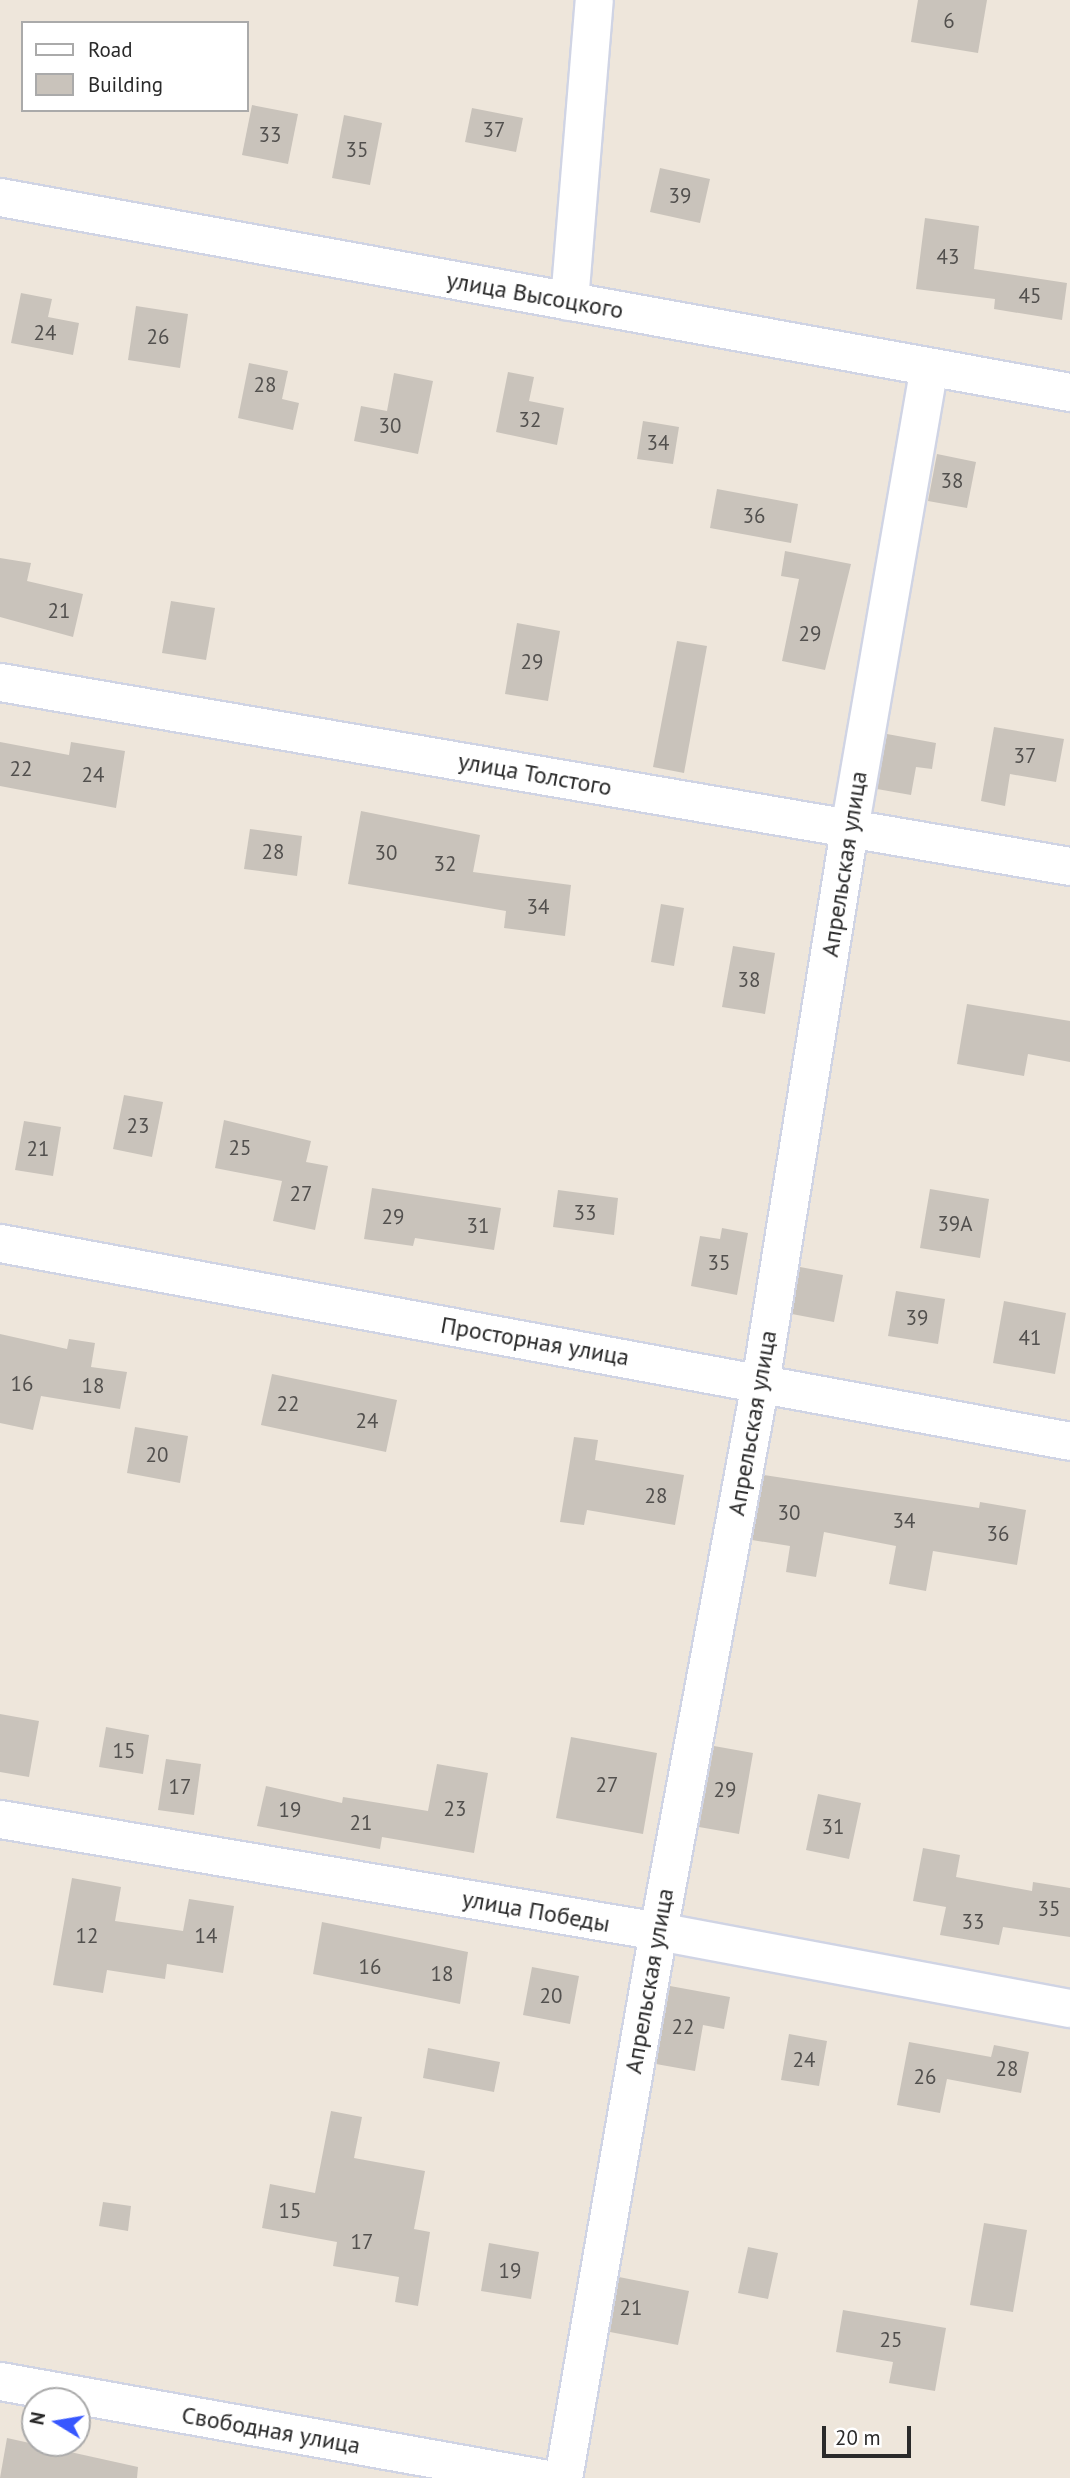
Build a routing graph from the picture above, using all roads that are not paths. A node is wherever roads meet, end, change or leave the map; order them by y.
1 (594, 0) edge
2 (0, 197) edge
3 (569, 301) junction
4 (929, 367) junction
5 (1070, 392) edge
6 (0, 682) edge
7 (849, 829) junction
8 (1070, 866) edge
9 (0, 1243) edge
10 (760, 1383) junction
11 (1070, 1441) edge
12 (0, 1819) edge
13 (657, 1931) junction
14 (1070, 2008) edge
15 (0, 2381) edge
16 (542, 2478) edge
17 (563, 2478) edge

1 - 3 street
2 - 3 street, улица Высоцкого
3 - 4 street, улица Высоцкого
4 - 5 street, улица Высоцкого
4 - 7 street, Апрельская улица
6 - 7 street, улица Толстого
7 - 8 street, улица Толстого
7 - 10 street, Апрельская улица
9 - 10 street, Просторная улица
10 - 11 street, Просторная улица
10 - 13 street, Апрельская улица
12 - 13 street, улица Победы
13 - 14 street, улица Победы
13 - 17 street, Апрельская улица
15 - 16 street, Свободная улица

